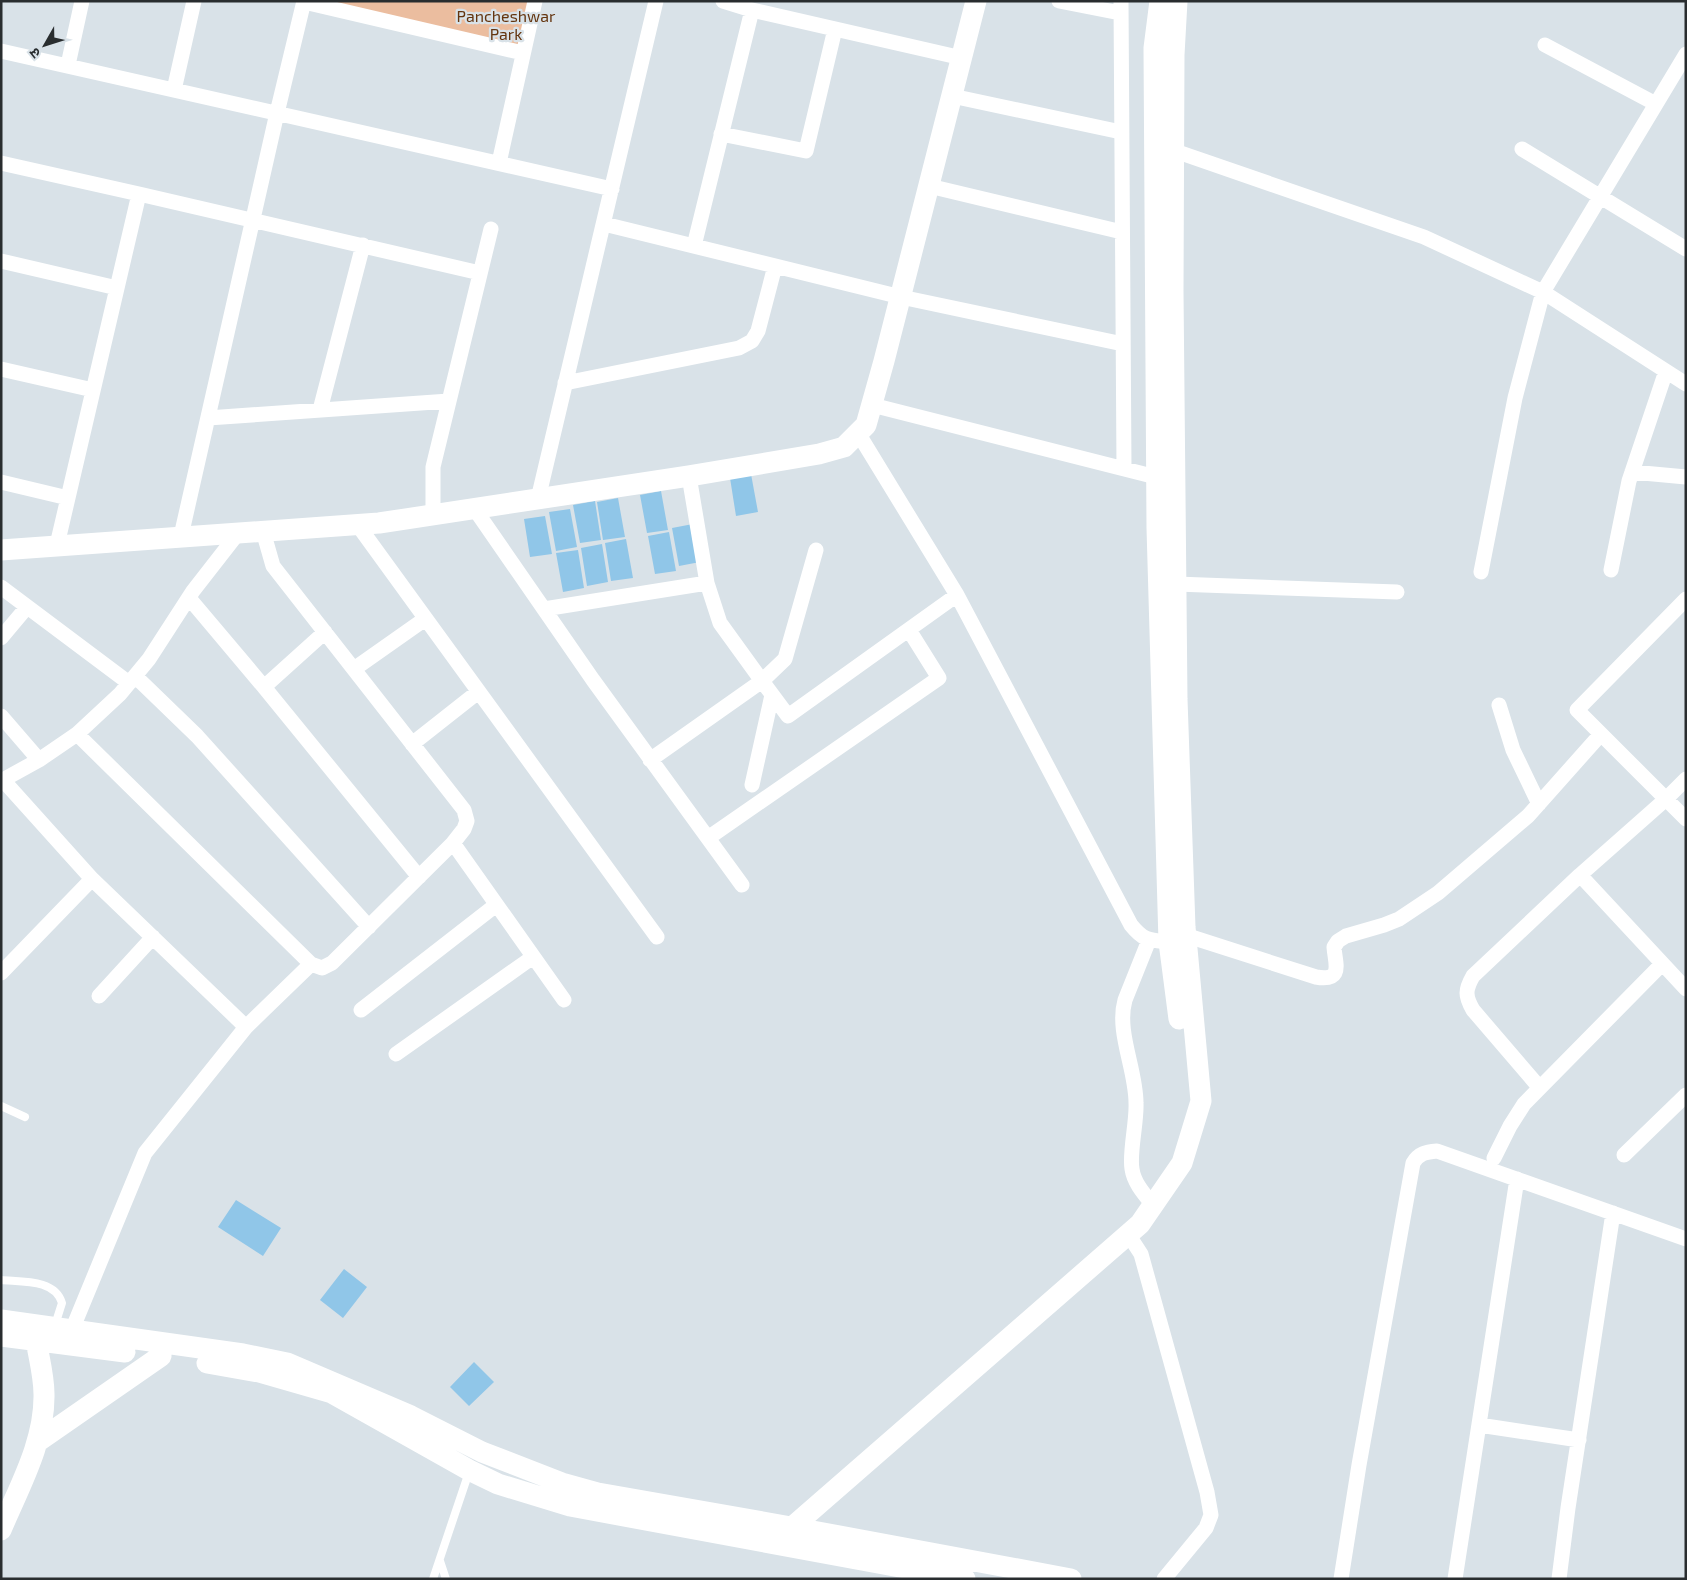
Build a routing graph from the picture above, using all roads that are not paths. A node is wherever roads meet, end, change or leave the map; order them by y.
1 (82, 1) edge
2 (194, 1) edge
3 (535, 1) edge
4 (656, 1) edge
5 (723, 1) edge
6 (976, 1) edge
7 (1060, 1) edge
8 (1160, 1) edge
9 (1177, 1) edge
10 (304, 2) edge
11 (1120, 7) edge
12 (752, 10) junction
13 (835, 29) junction
14 (1545, 46) dead end
15 (1, 51) edge
16 (524, 53) junction
17 (1686, 54) edge
18 (962, 58) junction
19 (68, 65) junction
20 (174, 90) junction
21 (952, 96) junction
22 (1656, 104) junction
23 (277, 113) junction
24 (1121, 132) junction
25 (721, 134) junction
26 (1522, 148) dead end
27 (1164, 149) junction
28 (1, 163) edge
29 (499, 163) junction
30 (929, 186) junction
31 (612, 189) junction
32 (139, 194) junction
33 (1601, 196) junction
34 (253, 220) junction
35 (604, 224) junction
36 (491, 229) dead end
37 (1122, 232) junction
38 (363, 245) junction
39 (694, 246) junction
40 (1686, 249) edge
41 (1, 261) edge
42 (775, 266) junction
43 (480, 273) junction
44 (117, 288) junction
45 (1543, 292) junction
46 (901, 297) junction
47 (1123, 344) junction
48 (1, 368) edge
49 (1666, 371) junction
50 (565, 383) junction
51 (1686, 384) edge
52 (93, 390) junction
53 (449, 401) junction
54 (872, 404) junction
55 (320, 410) junction
56 (208, 418) junction
57 (858, 432) junction
58 (1124, 468) junction
59 (1632, 472) junction
60 (690, 476) junction
61 (1156, 477) junction
62 (1686, 477) edge
63 (1, 482) edge
64 (68, 498) junction
65 (538, 499) junction
66 (474, 508) junction
67 (433, 515) junction
68 (357, 524) junction
69 (263, 531) junction
70 (239, 532) junction
71 (181, 536) junction
72 (57, 545) junction
73 (1, 550) edge
74 (816, 550) dead end
75 (1611, 570) dead end
76 (1481, 572) dead end
77 (707, 584) junction
78 (1176, 584) junction
79 (1, 588) edge
80 (1397, 592) dead end
81 (957, 596) junction
82 (189, 598) junction
83 (1686, 599) edge
84 (27, 607) junction
85 (544, 609) junction
86 (425, 619) junction
87 (909, 630) junction
88 (325, 632) junction
89 (1, 638) edge
90 (354, 669) junction
91 (132, 679) junction
92 (762, 681) junction
93 (264, 687) junction
94 (478, 692) junction
95 (772, 695) junction
96 (1499, 705) dead end
97 (1, 716) edge
98 (77, 734) junction
99 (1601, 734) junction
100 (412, 744) junction
101 (39, 760) junction
102 (650, 760) junction
103 (1686, 779) edge
104 (2, 781) edge
105 (752, 785) dead end
106 (1666, 799) junction
107 (1539, 804) junction
108 (1686, 819) edge
109 (708, 838) junction
110 (452, 843) junction
111 (1580, 875) junction
112 (419, 877) junction
113 (92, 879) junction
114 (742, 885) dead end
115 (496, 905) junction
116 (369, 927) junction
117 (153, 937) junction
118 (657, 937) dead end
119 (1168, 939) junction
120 (533, 957) junction
121 (310, 964) junction
122 (1662, 964) junction
123 (1, 974) edge
124 (1686, 989) edge
125 (100, 996) dead end
126 (564, 1000) dead end
127 (360, 1010) dead end
128 (246, 1027) junction
129 (396, 1054) dead end
130 (1540, 1087) junction
131 (1686, 1095) edge
132 (1, 1106) edge
133 (26, 1117) dead end
134 (1624, 1155) dead end
135 (1494, 1158) dead end
136 (1517, 1179) junction
137 (1153, 1205) junction
138 (1614, 1213) junction
139 (1128, 1234) junction
140 (1686, 1239) edge
141 (1, 1280) edge
142 (1, 1320) edge
143 (63, 1328) junction
144 (1, 1336) edge
145 (36, 1340) junction
146 (161, 1356) junction
147 (1479, 1425) junction
148 (1579, 1440) junction
149 (37, 1442) junction
150 (469, 1470) junction
151 (791, 1527) junction
152 (1, 1530) edge
153 (774, 1543) junction
154 (440, 1561) junction
155 (433, 1579) edge
156 (446, 1579) edge
157 (965, 1579) edge
158 (1072, 1579) edge
159 (1164, 1579) edge
160 (1341, 1579) edge
161 (1455, 1579) edge
162 (1559, 1579) edge

1 - 19 street
2 - 20 street
3 - 16 street
4 - 31 street
5 - 12 street
6 - 18 main road
7 - 11 street
8 - 27 main road
9 - 27 main road
10 - 16 street
10 - 23 street
11 - 24 street
12 - 13 street
12 - 25 street
13 - 18 street
13 - 25 street
14 - 22 street
15 - 19 street
16 - 29 street
17 - 22 street
18 - 21 main road
19 - 20 street
20 - 23 street
21 - 24 street
21 - 30 main road
22 - 33 street
23 - 29 street
23 - 34 street
24 - 37 street
25 - 39 street
26 - 33 street
27 - 45 street
27 - 61 main road
27 - 78 main road
28 - 32 street
29 - 31 street
30 - 37 street
30 - 46 main road
31 - 35 street
32 - 34 street
32 - 44 street
33 - 40 street
33 - 45 street
34 - 38 street
34 - 56 street
35 - 39 street
35 - 50 street
36 - 43 street
37 - 47 street
38 - 43 street
38 - 55 street
39 - 42 street
41 - 44 street
42 - 46 street
42 - 50 street
43 - 53 street
44 - 52 street
45 - 49 street
45 - 76 street
46 - 47 street
46 - 54 main road
47 - 58 street
48 - 52 street
49 - 51 street
49 - 59 street
50 - 65 street
52 - 64 street
53 - 55 street
53 - 67 street
54 - 57 main road
54 - 58 street
55 - 56 street
56 - 71 street
57 - 60 main road
57 - 81 street
58 - 61 street
59 - 62 street
59 - 75 street
60 - 65 main road
60 - 77 street
61 - 119 main road
63 - 64 street
64 - 72 street
65 - 66 main road
66 - 67 main road
66 - 85 street
67 - 68 main road
68 - 69 main road
68 - 86 street
69 - 70 main road
69 - 88 street
70 - 71 main road
70 - 82 street
71 - 72 main road
72 - 73 main road
74 - 92 street
77 - 85 street
77 - 92 street
78 - 80 street
78 - 119 main road
79 - 84 street
81 - 87 street
81 - 119 street
82 - 91 street
82 - 93 street
83 - 99 street
84 - 89 street
84 - 91 street
85 - 102 street
86 - 90 street
86 - 94 street
87 - 95 street
87 - 109 street
88 - 90 street
88 - 93 street
90 - 100 street
91 - 98 street
91 - 116 street
92 - 95 street
92 - 102 street
93 - 112 street
94 - 100 street
94 - 118 street
95 - 105 street
96 - 107 street
97 - 101 street
98 - 101 street
98 - 121 street
99 - 106 street
99 - 107 street
100 - 110 street
101 - 104 street
102 - 109 street
103 - 106 street
104 - 113 street
106 - 108 street
106 - 111 street
107 - 119 street
109 - 114 street
110 - 112 street
110 - 115 street
111 - 122 street
111 - 130 street
112 - 116 street
113 - 117 street
113 - 123 street
115 - 120 street
115 - 127 street
116 - 121 street
117 - 125 street
117 - 128 street
119 - 137 main road
119 - 137 street
120 - 126 street
120 - 129 street
121 - 128 street
122 - 124 street
122 - 130 street
128 - 143 street
130 - 135 street
131 - 134 street
132 - 133 lane
136 - 138 street
136 - 147 street
136 - 160 street
137 - 139 main road
138 - 140 street
138 - 148 street
139 - 151 main road
139 - 159 street
141 - 143 lane
142 - 143 main road
143 - 151 main road
144 - 145 main road
145 - 146 main road
145 - 149 main road
146 - 149 main road
146 - 150 main road
147 - 148 street
147 - 161 street
148 - 162 street
149 - 152 main road
150 - 153 main road
150 - 154 lane
151 - 153 main road
151 - 158 main road
153 - 157 main road
154 - 155 lane
154 - 156 lane

